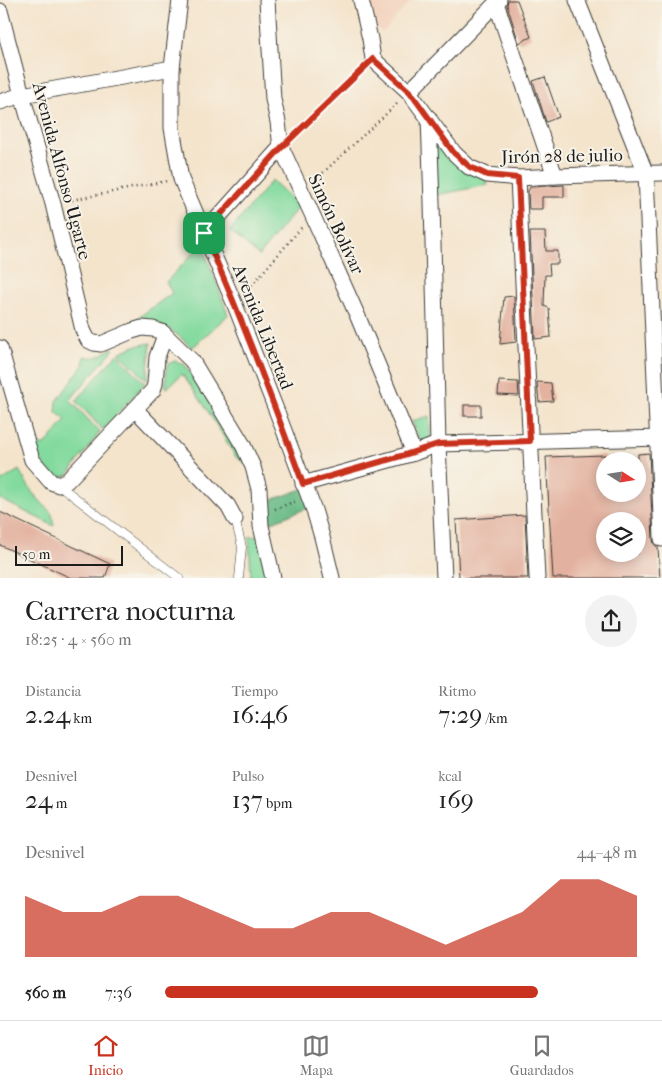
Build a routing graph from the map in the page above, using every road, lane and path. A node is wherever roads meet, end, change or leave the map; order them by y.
1 (180, 0) edge
2 (267, 0) edge
3 (361, 0) edge
4 (577, 0) edge
5 (497, 2) edge
6 (0, 11) edge
7 (373, 59) junction
8 (172, 68) junction
9 (410, 92) junction
10 (22, 95) junction
11 (0, 102) edge
12 (429, 118) junction
13 (281, 148) junction
14 (662, 173) edge
15 (646, 174) junction
16 (555, 176) junction
17 (518, 178) junction
18 (181, 179) junction
19 (302, 193) junction
20 (53, 204) junction
21 (312, 214) junction
22 (204, 233) junction
23 (235, 305) junction
24 (165, 334) junction
25 (0, 348) edge
26 (135, 409) junction
27 (660, 438) edge
28 (530, 441) junction
29 (438, 444) junction
30 (414, 453) junction
31 (59, 485) junction
32 (306, 490) junction
33 (260, 514) junction
34 (235, 519) joint
35 (662, 540) edge
36 (179, 578) edge
37 (239, 578) edge
38 (273, 578) edge
39 (332, 578) edge
40 (444, 578) edge
41 (537, 578) edge

1 - 8 street, Avenida Libertad
2 - 13 street, Simón Bolívar
3 - 7 street
4 - 15 street
5 - 9 street
5 - 16 street
6 - 10 street, Avenida Alfonso Ugarte
7 - 9 street, Jirón 28 de julio
7 - 13 path
8 - 10 street
8 - 18 street, Avenida Libertad
9 - 12 street, Jirón 28 de julio
9 - 19 path
10 - 11 street
10 - 20 street, Avenida Alfonso Ugarte
12 - 17 street, Jirón 28 de julio
12 - 29 street
13 - 19 street, Simón Bolívar
13 - 22 street
14 - 15 street, Jirón 28 de julio
15 - 16 street, Jirón 28 de julio
15 - 27 street
16 - 17 street, Jirón 28 de julio
17 - 28 street
18 - 20 path
18 - 22 street, Avenida Libertad
19 - 21 street, Simón Bolívar
20 - 24 street, Avenida Alfonso Ugarte
21 - 23 path
21 - 30 street, Simón Bolívar
22 - 23 street, Avenida Libertad
23 - 32 street, Avenida Libertad
24 - 26 street
24 - 33 street
25 - 31 street
26 - 31 street
26 - 34 street
27 - 28 street
27 - 35 street
28 - 29 street
28 - 41 street
29 - 30 street
29 - 40 street
30 - 32 street
31 - 36 lane
32 - 33 path
32 - 39 street, Avenida Libertad
33 - 38 street
34 - 37 lane

